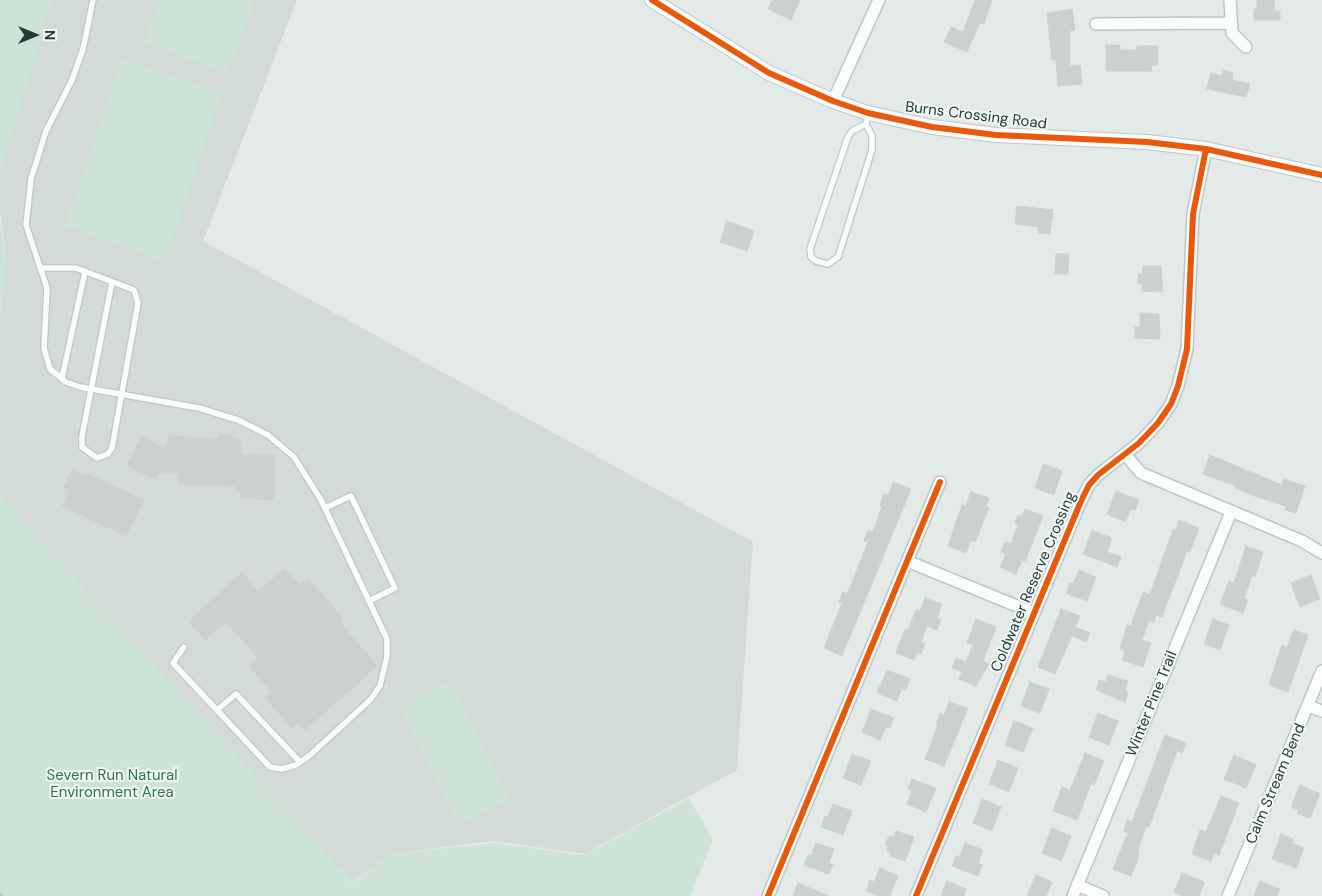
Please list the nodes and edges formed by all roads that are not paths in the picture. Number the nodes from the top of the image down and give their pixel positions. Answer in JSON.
{"nodes":[{"id":1,"x":92,"y":0,"type":"edge"},
{"id":2,"x":652,"y":0,"type":"edge"},
{"id":3,"x":879,"y":0,"type":"edge"},
{"id":4,"x":1230,"y":0,"type":"edge"},
{"id":5,"x":1230,"y":23,"type":"junction"},
{"id":6,"x":1096,"y":24,"type":"dead end"},
{"id":7,"x":1246,"y":47,"type":"dead end"},
{"id":8,"x":833,"y":101,"type":"junction"},
{"id":9,"x":867,"y":118,"type":"junction"},
{"id":10,"x":1206,"y":149,"type":"junction"},
{"id":11,"x":1322,"y":175,"type":"edge"},
{"id":12,"x":40,"y":268,"type":"junction"},
{"id":13,"x":85,"y":272,"type":"junction"},
{"id":14,"x":112,"y":282,"type":"junction"},
{"id":15,"x":62,"y":378,"type":"junction"},
{"id":16,"x":91,"y":389,"type":"junction"},
{"id":17,"x":122,"y":395,"type":"junction"},
{"id":18,"x":1124,"y":454,"type":"junction"},
{"id":19,"x":940,"y":482,"type":"dead end"},
{"id":20,"x":325,"y":508,"type":"junction"},
{"id":21,"x":1231,"y":512,"type":"junction"},
{"id":22,"x":1322,"y":553,"type":"edge"},
{"id":23,"x":907,"y":561,"type":"junction"},
{"id":24,"x":369,"y":601,"type":"junction"},
{"id":25,"x":1034,"y":613,"type":"junction"},
{"id":26,"x":184,"y":647,"type":"dead end"},
{"id":27,"x":1322,"y":671,"type":"edge"},
{"id":28,"x":1308,"y":706,"type":"junction"},
{"id":29,"x":217,"y":710,"type":"junction"},
{"id":30,"x":1322,"y":711,"type":"edge"},
{"id":31,"x":300,"y":762,"type":"junction"},
{"id":32,"x":1075,"y":891,"type":"edge"},
{"id":33,"x":768,"y":896,"type":"edge"},
{"id":34,"x":916,"y":896,"type":"edge"},
{"id":35,"x":1103,"y":896,"type":"edge"},
{"id":36,"x":1228,"y":896,"type":"edge"}],
"edges":[{"from":1,"to":12,"type":"lane"},
{"from":2,"to":8,"type":"street","name":"Burns Crossing Road"},
{"from":3,"to":8,"type":"street"},
{"from":4,"to":5,"type":"street"},
{"from":5,"to":6,"type":"street"},
{"from":5,"to":7,"type":"street"},
{"from":8,"to":9,"type":"street","name":"Burns Crossing Road"},
{"from":9,"to":9,"type":"lane"},
{"from":9,"to":10,"type":"street","name":"Burns Crossing Road"},
{"from":10,"to":11,"type":"street","name":"Burns Crossing Road"},
{"from":10,"to":18,"type":"street","name":"Coldwater Reserve Crossing"},
{"from":12,"to":13,"type":"lane"},
{"from":12,"to":15,"type":"lane"},
{"from":13,"to":14,"type":"lane"},
{"from":13,"to":15,"type":"lane"},
{"from":14,"to":16,"type":"lane"},
{"from":14,"to":17,"type":"lane"},
{"from":15,"to":16,"type":"lane"},
{"from":16,"to":17,"type":"lane"},
{"from":16,"to":17,"type":"lane"},
{"from":17,"to":20,"type":"lane"},
{"from":18,"to":21,"type":"street"},
{"from":18,"to":25,"type":"street","name":"Coldwater Reserve Crossing"},
{"from":19,"to":23,"type":"street"},
{"from":20,"to":24,"type":"lane"},
{"from":20,"to":24,"type":"lane"},
{"from":21,"to":22,"type":"street"},
{"from":21,"to":32,"type":"street","name":"Winter Pine Trail"},
{"from":23,"to":25,"type":"street"},
{"from":23,"to":33,"type":"street"},
{"from":24,"to":31,"type":"lane"},
{"from":25,"to":34,"type":"street","name":"Coldwater Reserve Crossing"},
{"from":26,"to":29,"type":"lane"},
{"from":27,"to":28,"type":"street","name":"Calm Stream Bend"},
{"from":28,"to":30,"type":"street"},
{"from":28,"to":36,"type":"street","name":"Calm Stream Bend"},
{"from":29,"to":31,"type":"lane"},
{"from":29,"to":31,"type":"lane"},
{"from":32,"to":35,"type":"street"}]}
